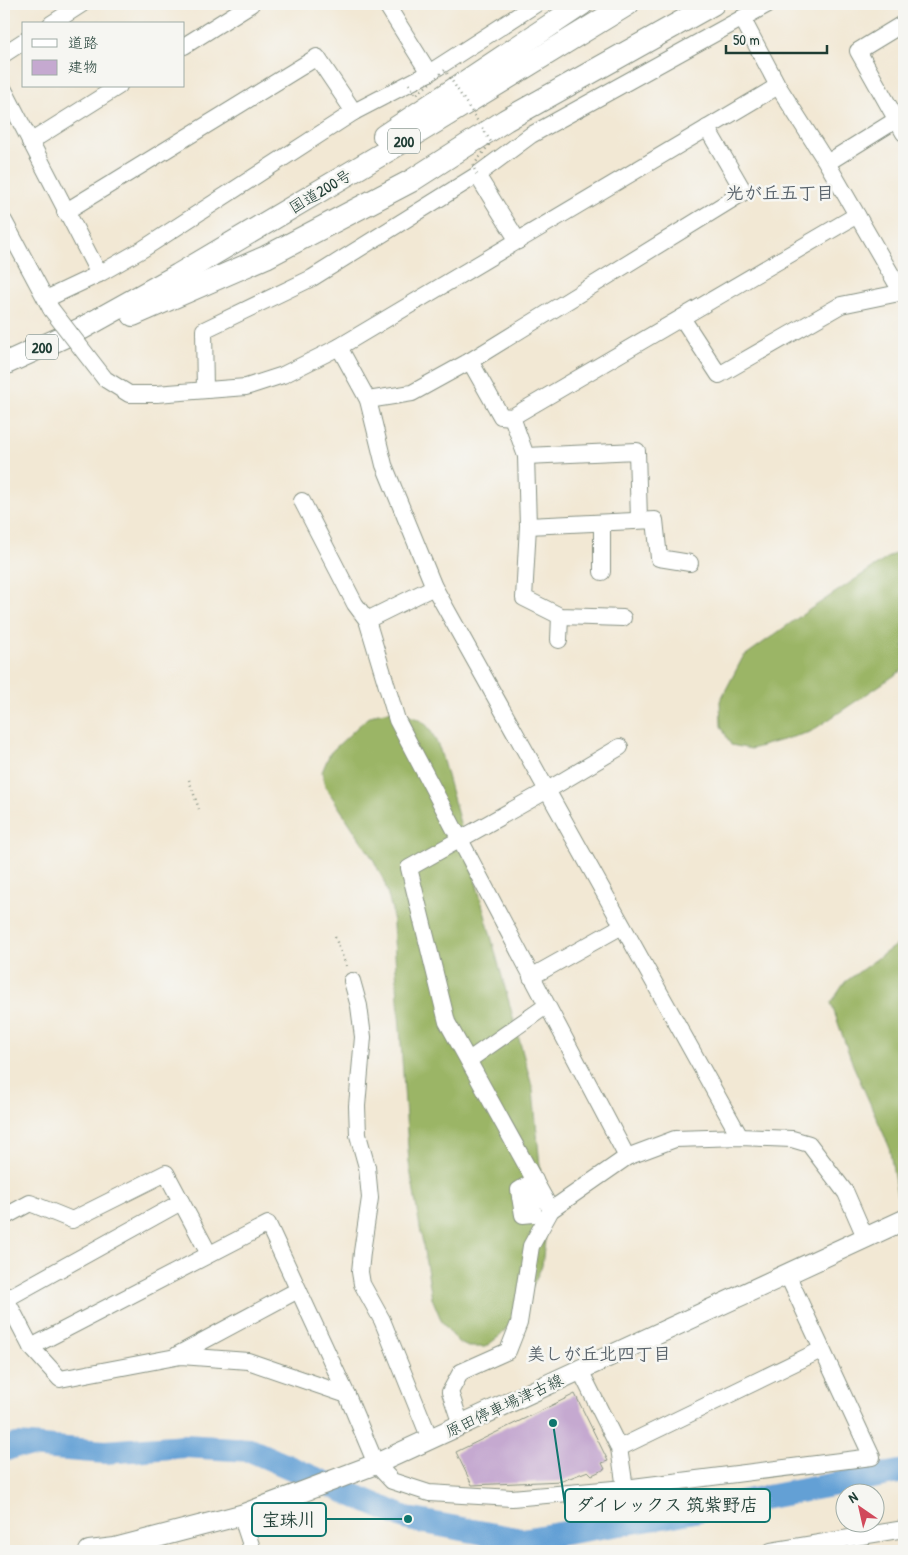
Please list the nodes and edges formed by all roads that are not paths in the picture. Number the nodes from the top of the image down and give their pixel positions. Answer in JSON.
{"nodes":[{"id":1,"x":82,"y":4,"type":"edge"},
{"id":2,"x":252,"y":4,"type":"edge"},
{"id":3,"x":386,"y":4,"type":"edge"},
{"id":4,"x":536,"y":4,"type":"edge"},
{"id":5,"x":582,"y":4,"type":"edge"},
{"id":6,"x":628,"y":4,"type":"edge"},
{"id":7,"x":713,"y":4,"type":"edge"},
{"id":8,"x":768,"y":4,"type":"edge"},
{"id":9,"x":742,"y":18,"type":"junction"},
{"id":10,"x":54,"y":22,"type":"edge"},
{"id":11,"x":904,"y":23,"type":"edge"},
{"id":12,"x":22,"y":42,"type":"edge"},
{"id":13,"x":185,"y":45,"type":"edge"},
{"id":14,"x":4,"y":54,"type":"edge"},
{"id":15,"x":429,"y":73,"type":"junction"},
{"id":16,"x":778,"y":86,"type":"junction"},
{"id":17,"x":116,"y":88,"type":"edge"},
{"id":18,"x":4,"y":90,"type":"edge"},
{"id":19,"x":354,"y":112,"type":"junction"},
{"id":20,"x":902,"y":122,"type":"edge"},
{"id":21,"x":707,"y":128,"type":"junction"},
{"id":22,"x":30,"y":142,"type":"junction"},
{"id":23,"x":827,"y":163,"type":"junction"},
{"id":24,"x":477,"y":175,"type":"junction"},
{"id":25,"x":65,"y":212,"type":"junction"},
{"id":26,"x":857,"y":215,"type":"junction"},
{"id":27,"x":4,"y":221,"type":"edge"},
{"id":28,"x":518,"y":241,"type":"junction"},
{"id":29,"x":99,"y":274,"type":"junction"},
{"id":30,"x":178,"y":275,"type":"junction"},
{"id":31,"x":903,"y":293,"type":"edge"},
{"id":32,"x":48,"y":304,"type":"junction"},
{"id":33,"x":682,"y":318,"type":"junction"},
{"id":34,"x":81,"y":329,"type":"junction"},
{"id":35,"x":339,"y":347,"type":"junction"},
{"id":36,"x":470,"y":362,"type":"junction"},
{"id":37,"x":4,"y":364,"type":"edge"},
{"id":38,"x":205,"y":390,"type":"junction"},
{"id":39,"x":368,"y":400,"type":"junction"},
{"id":40,"x":512,"y":417,"type":"junction"},
{"id":41,"x":526,"y":456,"type":"junction"},
{"id":42,"x":302,"y":501,"type":"dead end"},
{"id":43,"x":639,"y":520,"type":"junction"},
{"id":44,"x":602,"y":523,"type":"junction"},
{"id":45,"x":528,"y":526,"type":"junction"},
{"id":46,"x":690,"y":563,"type":"dead end"},
{"id":47,"x":602,"y":572,"type":"dead end"},
{"id":48,"x":434,"y":587,"type":"junction"},
{"id":49,"x":560,"y":616,"type":"junction"},
{"id":50,"x":623,"y":618,"type":"dead end"},
{"id":51,"x":367,"y":620,"type":"junction"},
{"id":52,"x":559,"y":640,"type":"dead end"},
{"id":53,"x":620,"y":746,"type":"dead end"},
{"id":54,"x":546,"y":791,"type":"junction"},
{"id":55,"x":461,"y":838,"type":"junction"},
{"id":56,"x":622,"y":926,"type":"junction"},
{"id":57,"x":531,"y":977,"type":"junction"},
{"id":58,"x":352,"y":981,"type":"road end"},
{"id":59,"x":546,"y":1006,"type":"junction"},
{"id":60,"x":470,"y":1060,"type":"junction"},
{"id":61,"x":740,"y":1137,"type":"junction"},
{"id":62,"x":627,"y":1157,"type":"junction"},
{"id":63,"x":534,"y":1180,"type":"junction"},
{"id":64,"x":520,"y":1198,"type":"dead end"},
{"id":65,"x":182,"y":1202,"type":"junction"},
{"id":66,"x":551,"y":1210,"type":"junction"},
{"id":67,"x":4,"y":1217,"type":"edge"},
{"id":68,"x":904,"y":1220,"type":"edge"},
{"id":69,"x":866,"y":1239,"type":"junction"},
{"id":70,"x":209,"y":1254,"type":"junction"},
{"id":71,"x":787,"y":1274,"type":"junction"},
{"id":72,"x":298,"y":1290,"type":"junction"},
{"id":73,"x":5,"y":1297,"type":"edge"},
{"id":74,"x":31,"y":1347,"type":"junction"},
{"id":75,"x":820,"y":1350,"type":"junction"},
{"id":76,"x":173,"y":1357,"type":"junction"},
{"id":77,"x":580,"y":1370,"type":"junction"},
{"id":78,"x":348,"y":1395,"type":"junction"},
{"id":79,"x":461,"y":1425,"type":"junction"},
{"id":80,"x":430,"y":1439,"type":"junction"},
{"id":81,"x":619,"y":1448,"type":"junction"},
{"id":82,"x":370,"y":1465,"type":"junction"},
{"id":83,"x":625,"y":1488,"type":"junction"},
{"id":84,"x":241,"y":1515,"type":"junction"},
{"id":85,"x":904,"y":1529,"type":"edge"},
{"id":86,"x":115,"y":1550,"type":"edge"},
{"id":87,"x":89,"y":1551,"type":"edge"},
{"id":88,"x":253,"y":1551,"type":"edge"},
{"id":89,"x":771,"y":1551,"type":"edge"}],
"edges":[{"from":1,"to":10,"type":"street"},
{"from":2,"to":13,"type":"street"},
{"from":3,"to":15,"type":"street"},
{"from":4,"to":15,"type":"street"},
{"from":5,"to":30,"type":"highway"},
{"from":6,"to":30,"type":"highway","name":"国道200号","number":"200"},
{"from":7,"to":34,"type":"highway"},
{"from":8,"to":9,"type":"street"},
{"from":9,"to":16,"type":"street"},
{"from":9,"to":24,"type":"street"},
{"from":11,"to":20,"type":"street"},
{"from":12,"to":14,"type":"street"},
{"from":15,"to":19,"type":"street"},
{"from":16,"to":21,"type":"street"},
{"from":16,"to":23,"type":"street"},
{"from":17,"to":22,"type":"street"},
{"from":18,"to":22,"type":"street"},
{"from":19,"to":25,"type":"street"},
{"from":19,"to":29,"type":"street"},
{"from":20,"to":23,"type":"street"},
{"from":21,"to":28,"type":"street"},
{"from":21,"to":36,"type":"street"},
{"from":22,"to":25,"type":"street"},
{"from":23,"to":26,"type":"street"},
{"from":24,"to":28,"type":"street"},
{"from":24,"to":38,"type":"street"},
{"from":25,"to":29,"type":"street"},
{"from":26,"to":31,"type":"street"},
{"from":26,"to":33,"type":"street"},
{"from":27,"to":32,"type":"street"},
{"from":28,"to":35,"type":"street"},
{"from":29,"to":32,"type":"street"},
{"from":30,"to":34,"type":"highway","name":"国道200号","number":"200"},
{"from":31,"to":33,"type":"street"},
{"from":32,"to":38,"type":"street","bridge":true},
{"from":33,"to":40,"type":"street"},
{"from":34,"to":37,"type":"highway","name":"国道200号","number":"200"},
{"from":35,"to":38,"type":"street"},
{"from":35,"to":39,"type":"street"},
{"from":36,"to":39,"type":"street"},
{"from":36,"to":40,"type":"street"},
{"from":39,"to":48,"type":"street"},
{"from":40,"to":41,"type":"street"},
{"from":41,"to":43,"type":"street"},
{"from":41,"to":45,"type":"street"},
{"from":42,"to":51,"type":"street"},
{"from":43,"to":44,"type":"street"},
{"from":43,"to":46,"type":"street"},
{"from":44,"to":45,"type":"street"},
{"from":44,"to":47,"type":"street"},
{"from":45,"to":49,"type":"street"},
{"from":48,"to":51,"type":"street"},
{"from":48,"to":54,"type":"street"},
{"from":49,"to":50,"type":"street"},
{"from":49,"to":52,"type":"street"},
{"from":51,"to":55,"type":"street"},
{"from":53,"to":54,"type":"street"},
{"from":54,"to":55,"type":"street"},
{"from":54,"to":56,"type":"street"},
{"from":55,"to":57,"type":"street"},
{"from":55,"to":60,"type":"street"},
{"from":56,"to":57,"type":"street"},
{"from":56,"to":61,"type":"street"},
{"from":57,"to":59,"type":"street"},
{"from":58,"to":80,"type":"street"},
{"from":59,"to":60,"type":"street"},
{"from":59,"to":62,"type":"street"},
{"from":60,"to":63,"type":"street"},
{"from":61,"to":62,"type":"street"},
{"from":61,"to":69,"type":"street"},
{"from":62,"to":66,"type":"street"},
{"from":63,"to":64,"type":"street"},
{"from":63,"to":66,"type":"street"},
{"from":65,"to":67,"type":"street"},
{"from":65,"to":70,"type":"street"},
{"from":65,"to":73,"type":"street"},
{"from":66,"to":79,"type":"street"},
{"from":68,"to":69,"type":"main road","name":"原田停車場津古線"},
{"from":69,"to":71,"type":"main road","name":"原田停車場津古線"},
{"from":70,"to":72,"type":"street"},
{"from":70,"to":74,"type":"street"},
{"from":71,"to":75,"type":"street"},
{"from":71,"to":77,"type":"main road","name":"原田停車場津古線"},
{"from":72,"to":76,"type":"street"},
{"from":72,"to":78,"type":"street"},
{"from":73,"to":74,"type":"street"},
{"from":74,"to":76,"type":"street"},
{"from":75,"to":81,"type":"street"},
{"from":75,"to":83,"type":"street"},
{"from":76,"to":78,"type":"street"},
{"from":77,"to":79,"type":"main road","name":"原田停車場津古線"},
{"from":77,"to":81,"type":"street"},
{"from":78,"to":82,"type":"street"},
{"from":79,"to":80,"type":"main road","name":"原田停車場津古線"},
{"from":80,"to":82,"type":"main road","name":"原田停車場津古線"},
{"from":81,"to":83,"type":"street"},
{"from":82,"to":83,"type":"street"},
{"from":82,"to":84,"type":"main road","name":"原田停車場津古線"},
{"from":84,"to":86,"type":"main road","name":"原田停車場津古線"},
{"from":84,"to":88,"type":"street"},
{"from":85,"to":89,"type":"street"},
{"from":86,"to":87,"type":"main road","name":"原田停車場津古線"}]}
